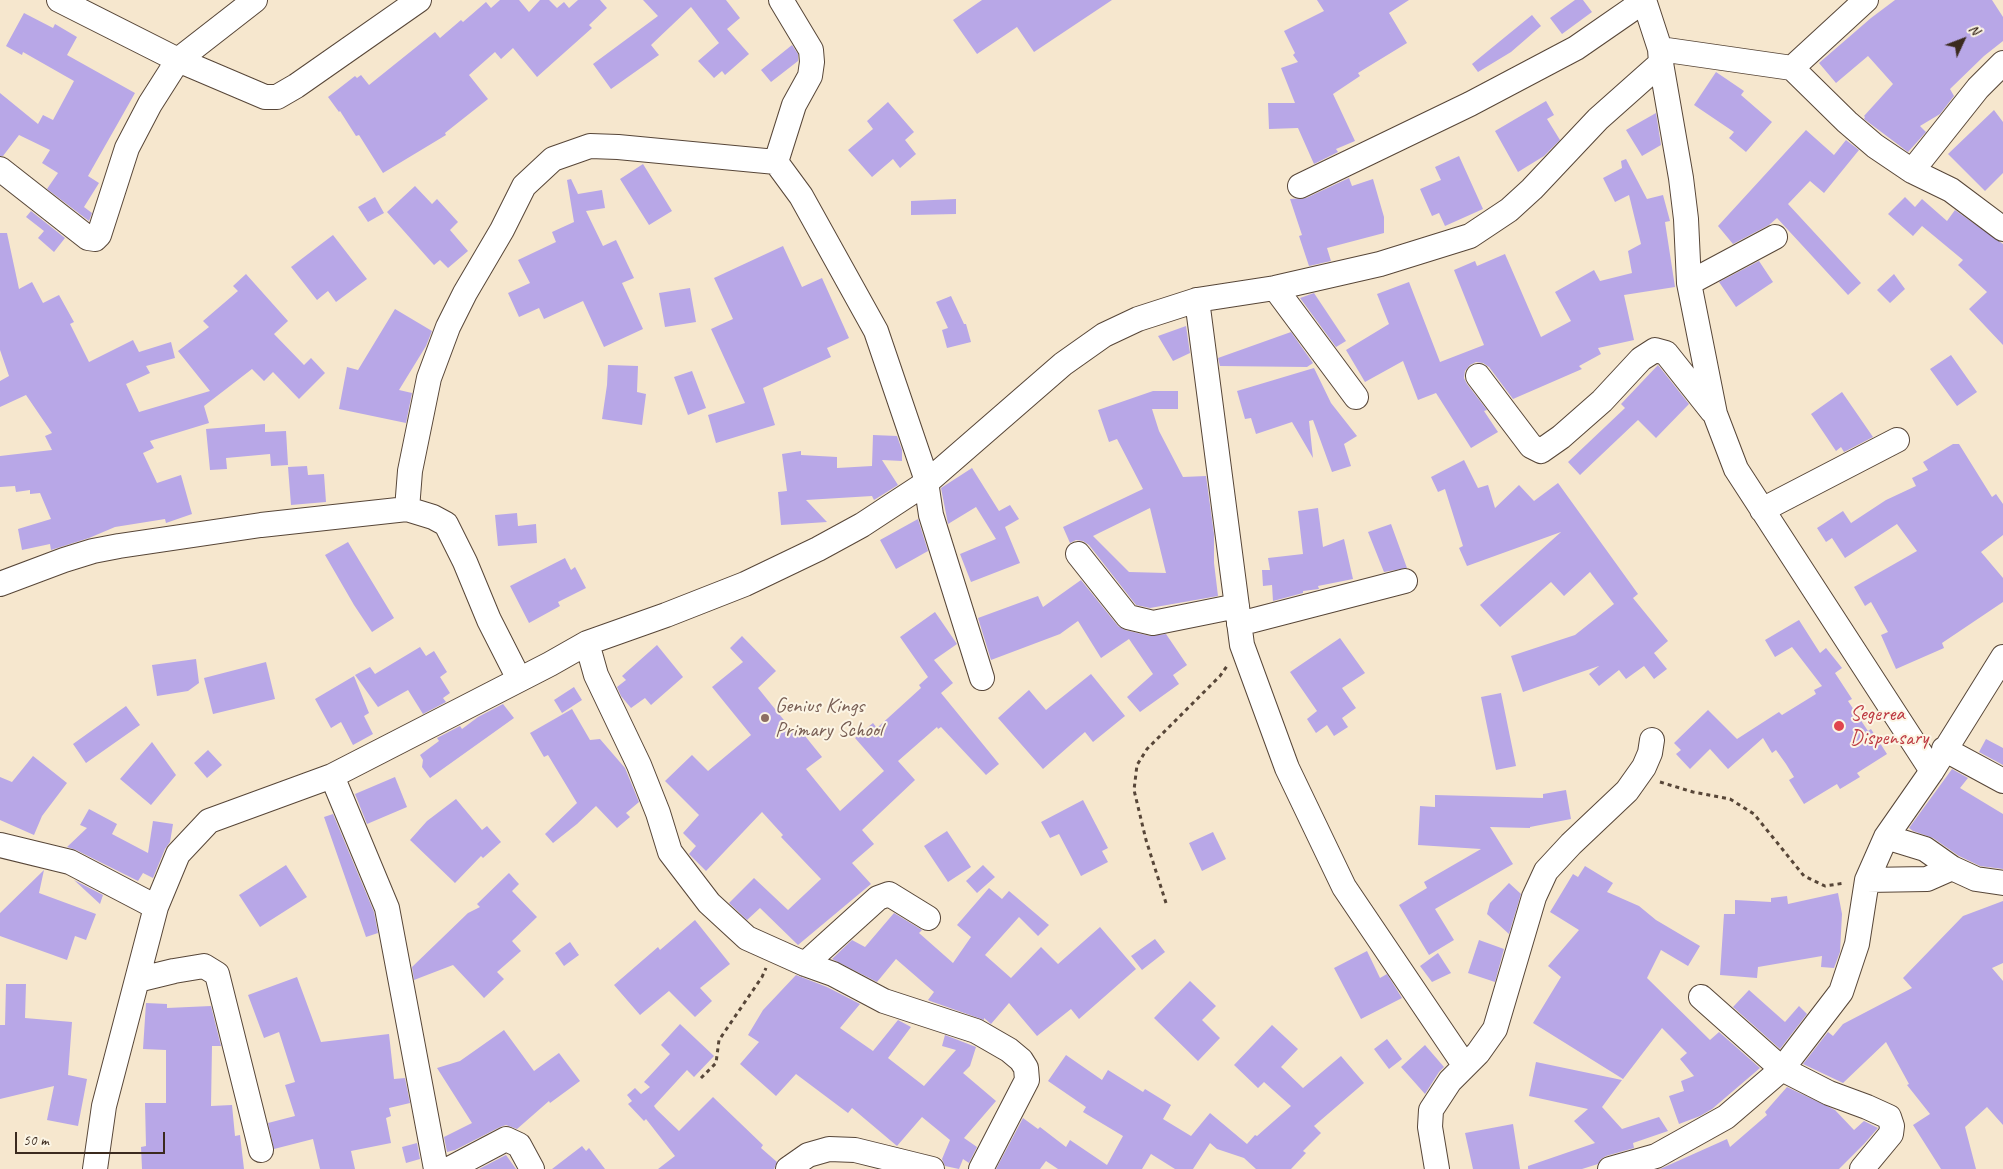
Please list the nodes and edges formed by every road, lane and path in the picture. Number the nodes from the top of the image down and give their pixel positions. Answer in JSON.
{"nodes":[{"id":1,"x":60,"y":0,"type":"edge"},
{"id":2,"x":255,"y":0,"type":"edge"},
{"id":3,"x":418,"y":0,"type":"edge"},
{"id":4,"x":781,"y":0,"type":"edge"},
{"id":5,"x":1866,"y":0,"type":"edge"},
{"id":6,"x":1644,"y":1,"type":"edge"},
{"id":7,"x":1660,"y":56,"type":"junction"},
{"id":8,"x":178,"y":60,"type":"junction"},
{"id":9,"x":2003,"y":63,"type":"edge"},
{"id":10,"x":1792,"y":68,"type":"junction"},
{"id":11,"x":776,"y":162,"type":"junction"},
{"id":12,"x":0,"y":169,"type":"edge"},
{"id":13,"x":1912,"y":171,"type":"junction"},
{"id":14,"x":1300,"y":186,"type":"dead end"},
{"id":15,"x":2003,"y":229,"type":"edge"},
{"id":16,"x":1775,"y":237,"type":"dead end"},
{"id":17,"x":1689,"y":282,"type":"junction"},
{"id":18,"x":1275,"y":288,"type":"junction"},
{"id":19,"x":1197,"y":300,"type":"junction"},
{"id":20,"x":1478,"y":376,"type":"dead end"},
{"id":21,"x":1356,"y":397,"type":"dead end"},
{"id":22,"x":1715,"y":414,"type":"junction"},
{"id":23,"x":1897,"y":440,"type":"dead end"},
{"id":24,"x":926,"y":483,"type":"junction"},
{"id":25,"x":407,"y":509,"type":"junction"},
{"id":26,"x":1762,"y":510,"type":"junction"},
{"id":27,"x":1078,"y":554,"type":"dead end"},
{"id":28,"x":1405,"y":581,"type":"dead end"},
{"id":29,"x":1,"y":582,"type":"edge"},
{"id":30,"x":1239,"y":625,"type":"junction"},
{"id":31,"x":587,"y":643,"type":"junction"},
{"id":32,"x":2003,"y":657,"type":"edge"},
{"id":33,"x":982,"y":678,"type":"dead end"},
{"id":34,"x":519,"y":679,"type":"junction"},
{"id":35,"x":1652,"y":740,"type":"dead end"},
{"id":36,"x":1944,"y":749,"type":"junction"},
{"id":37,"x":1932,"y":771,"type":"junction"},
{"id":38,"x":332,"y":776,"type":"junction"},
{"id":39,"x":1638,"y":777,"type":"junction"},
{"id":40,"x":2003,"y":781,"type":"edge"},
{"id":41,"x":1886,"y":837,"type":"junction"},
{"id":42,"x":0,"y":845,"type":"edge"},
{"id":43,"x":1952,"y":868,"type":"junction"},
{"id":44,"x":1868,"y":880,"type":"junction"},
{"id":45,"x":2003,"y":883,"type":"edge"},
{"id":46,"x":1166,"y":903,"type":"dead end"},
{"id":47,"x":156,"y":907,"type":"junction"},
{"id":48,"x":928,"y":918,"type":"dead end"},
{"id":49,"x":773,"y":949,"type":"junction"},
{"id":50,"x":805,"y":964,"type":"junction"},
{"id":51,"x":137,"y":980,"type":"junction"},
{"id":52,"x":1701,"y":997,"type":"dead end"},
{"id":53,"x":1465,"y":1066,"type":"junction"},
{"id":54,"x":1782,"y":1068,"type":"junction"},
{"id":55,"x":701,"y":1078,"type":"dead end"},
{"id":56,"x":261,"y":1150,"type":"dead end"},
{"id":57,"x":95,"y":1169,"type":"edge"},
{"id":58,"x":436,"y":1169,"type":"edge"},
{"id":59,"x":449,"y":1169,"type":"edge"},
{"id":60,"x":532,"y":1169,"type":"edge"},
{"id":61,"x":788,"y":1169,"type":"edge"},
{"id":62,"x":932,"y":1169,"type":"edge"},
{"id":63,"x":981,"y":1169,"type":"edge"},
{"id":64,"x":1437,"y":1169,"type":"edge"},
{"id":65,"x":1610,"y":1169,"type":"edge"},
{"id":66,"x":1862,"y":1169,"type":"edge"}],
"edges":[{"from":1,"to":8,"type":"street"},
{"from":2,"to":8,"type":"street"},
{"from":3,"to":8,"type":"street"},
{"from":4,"to":11,"type":"street"},
{"from":5,"to":10,"type":"street"},
{"from":6,"to":7,"type":"street"},
{"from":6,"to":14,"type":"street"},
{"from":7,"to":10,"type":"street"},
{"from":7,"to":17,"type":"street"},
{"from":7,"to":18,"type":"street"},
{"from":8,"to":12,"type":"street"},
{"from":9,"to":13,"type":"street"},
{"from":10,"to":13,"type":"street"},
{"from":11,"to":24,"type":"street"},
{"from":11,"to":25,"type":"street"},
{"from":13,"to":15,"type":"street"},
{"from":16,"to":17,"type":"street"},
{"from":17,"to":22,"type":"street"},
{"from":18,"to":19,"type":"street"},
{"from":18,"to":21,"type":"street"},
{"from":19,"to":24,"type":"street"},
{"from":19,"to":30,"type":"street"},
{"from":20,"to":22,"type":"street"},
{"from":22,"to":26,"type":"street"},
{"from":23,"to":26,"type":"street"},
{"from":24,"to":31,"type":"street"},
{"from":24,"to":33,"type":"street"},
{"from":25,"to":29,"type":"street"},
{"from":25,"to":34,"type":"street"},
{"from":26,"to":37,"type":"street"},
{"from":27,"to":30,"type":"street"},
{"from":28,"to":30,"type":"street"},
{"from":30,"to":46,"type":"path"},
{"from":30,"to":53,"type":"street"},
{"from":31,"to":34,"type":"street"},
{"from":31,"to":49,"type":"street"},
{"from":32,"to":36,"type":"street"},
{"from":34,"to":38,"type":"street"},
{"from":35,"to":39,"type":"street"},
{"from":36,"to":37,"type":"street"},
{"from":36,"to":40,"type":"street"},
{"from":37,"to":41,"type":"street"},
{"from":38,"to":47,"type":"street"},
{"from":38,"to":58,"type":"street"},
{"from":39,"to":44,"type":"path"},
{"from":39,"to":53,"type":"street"},
{"from":41,"to":43,"type":"street"},
{"from":41,"to":44,"type":"street"},
{"from":42,"to":47,"type":"street"},
{"from":43,"to":44,"type":"street"},
{"from":43,"to":45,"type":"street"},
{"from":44,"to":54,"type":"street"},
{"from":47,"to":51,"type":"street"},
{"from":48,"to":50,"type":"street"},
{"from":49,"to":50,"type":"street"},
{"from":49,"to":55,"type":"path"},
{"from":50,"to":63,"type":"street"},
{"from":51,"to":56,"type":"street"},
{"from":51,"to":57,"type":"street"},
{"from":52,"to":54,"type":"street"},
{"from":53,"to":64,"type":"street"},
{"from":54,"to":65,"type":"street"},
{"from":54,"to":66,"type":"street"},
{"from":59,"to":60,"type":"street"},
{"from":61,"to":62,"type":"street"}]}
